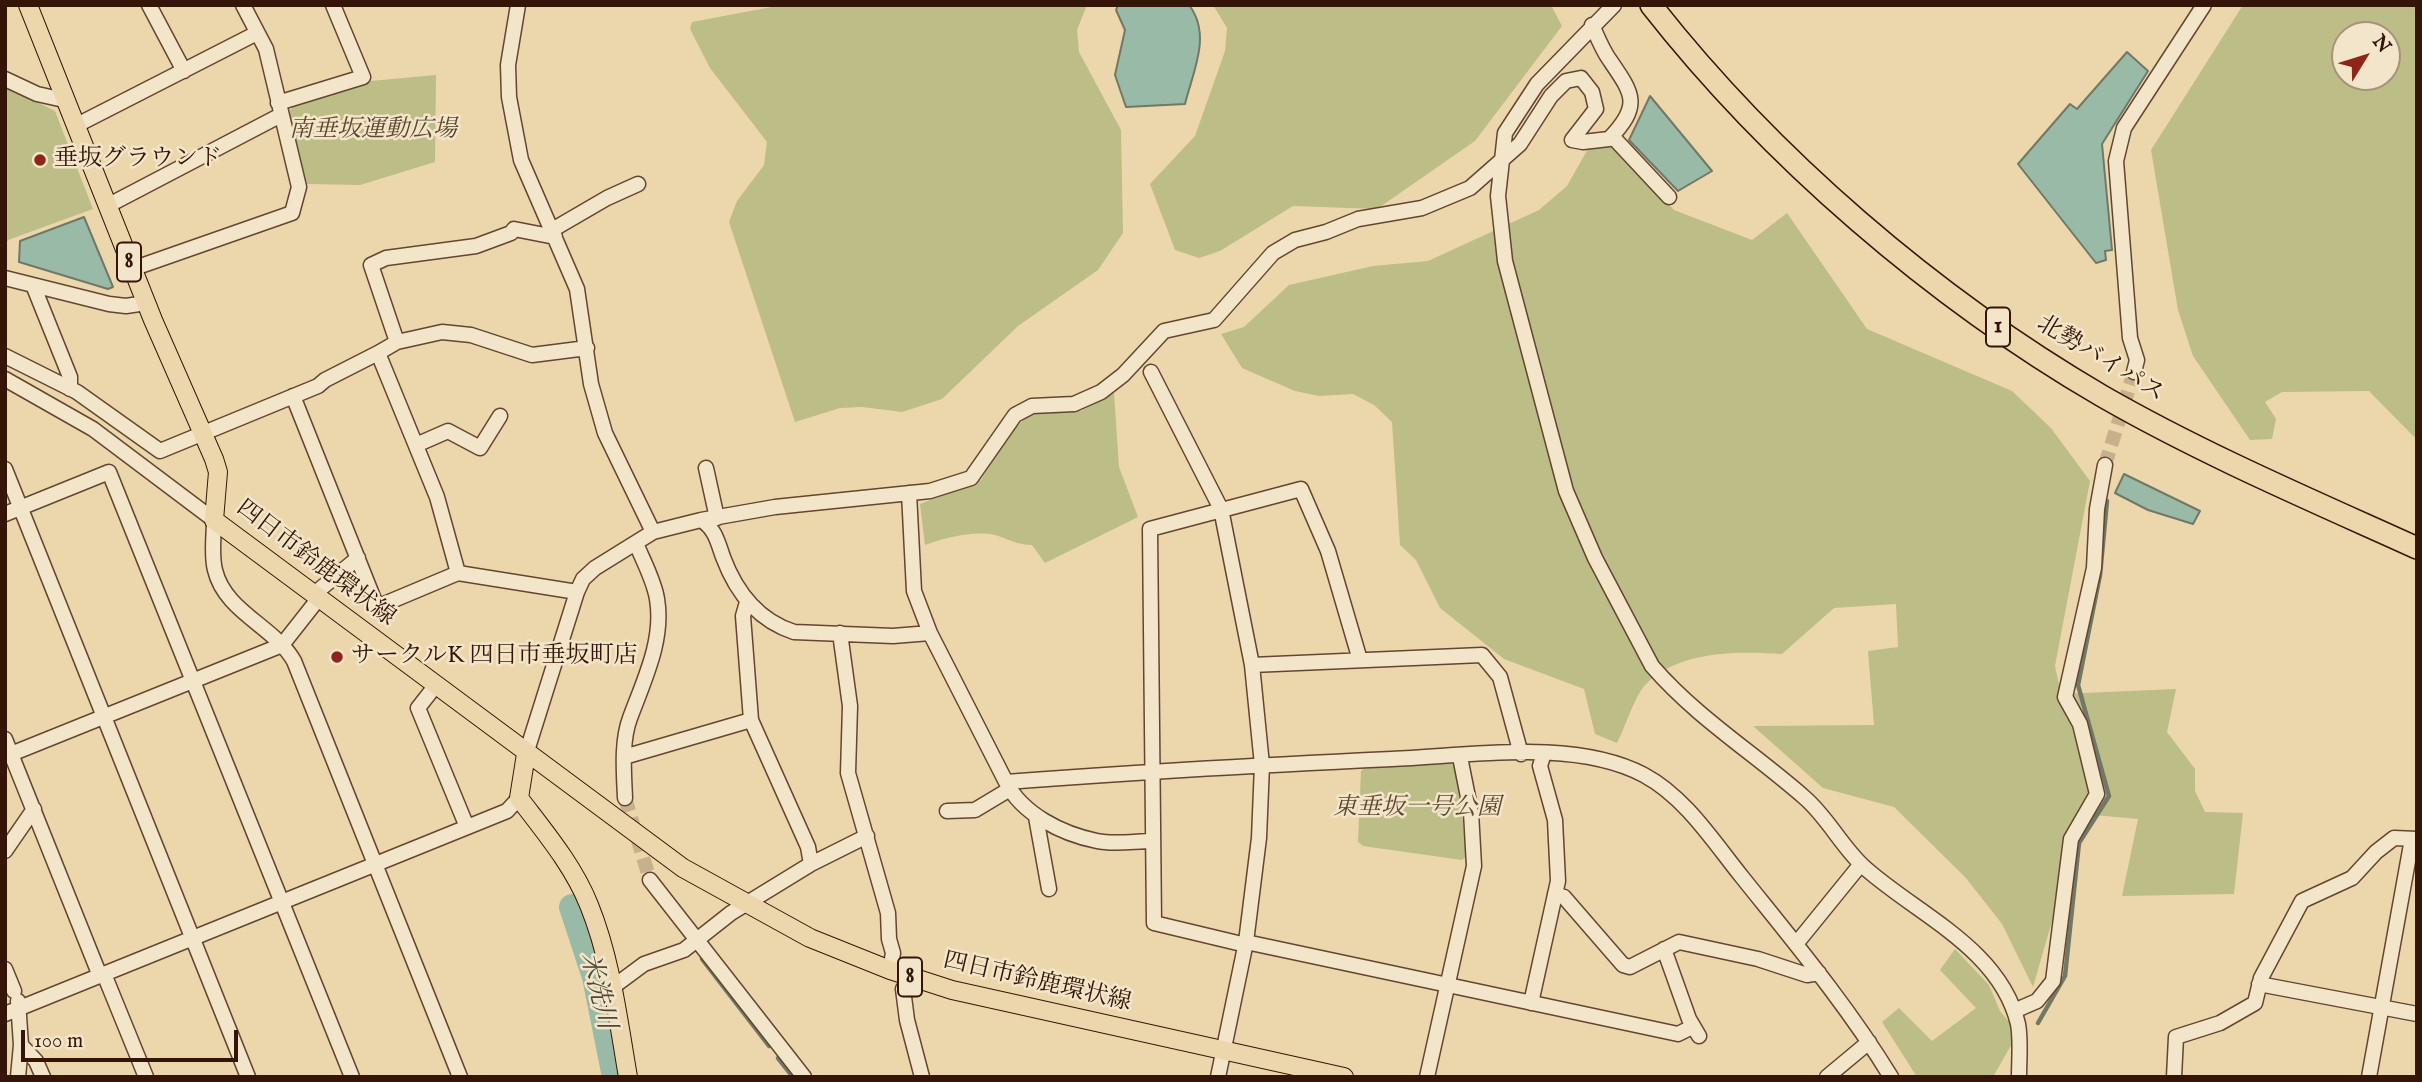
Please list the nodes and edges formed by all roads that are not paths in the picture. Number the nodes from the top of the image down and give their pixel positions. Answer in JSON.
{"nodes":[{"id":1,"x":149,"y":5,"type":"edge"},
{"id":2,"x":243,"y":5,"type":"edge"},
{"id":3,"x":333,"y":5,"type":"edge"},
{"id":4,"x":518,"y":5,"type":"edge"},
{"id":5,"x":1614,"y":5,"type":"edge"},
{"id":6,"x":1651,"y":5,"type":"edge"},
{"id":7,"x":2204,"y":5,"type":"edge"},
{"id":8,"x":32,"y":7,"type":"edge"},
{"id":9,"x":1592,"y":25,"type":"junction"},
{"id":10,"x":257,"y":33,"type":"junction"},
{"id":11,"x":184,"y":71,"type":"junction"},
{"id":12,"x":5,"y":79,"type":"edge"},
{"id":13,"x":64,"y":100,"type":"junction"},
{"id":14,"x":280,"y":109,"type":"junction"},
{"id":15,"x":75,"y":126,"type":"junction"},
{"id":16,"x":1612,"y":136,"type":"junction"},
{"id":17,"x":1502,"y":160,"type":"junction"},
{"id":18,"x":638,"y":184,"type":"dead end"},
{"id":19,"x":1669,"y":197,"type":"dead end"},
{"id":20,"x":107,"y":206,"type":"junction"},
{"id":21,"x":553,"y":234,"type":"junction"},
{"id":22,"x":132,"y":269,"type":"junction"},
{"id":23,"x":5,"y":278,"type":"edge"},
{"id":24,"x":33,"y":285,"type":"junction"},
{"id":25,"x":146,"y":303,"type":"junction"},
{"id":26,"x":397,"y":342,"type":"junction"},
{"id":27,"x":587,"y":348,"type":"junction"},
{"id":28,"x":378,"y":353,"type":"junction"},
{"id":29,"x":5,"y":356,"type":"edge"},
{"id":30,"x":1151,"y":372,"type":"dead end"},
{"id":31,"x":2134,"y":372,"type":"tunnel mouth"},
{"id":32,"x":5,"y":379,"type":"edge"},
{"id":33,"x":71,"y":389,"type":"junction"},
{"id":34,"x":293,"y":396,"type":"junction"},
{"id":35,"x":500,"y":416,"type":"dead end"},
{"id":36,"x":204,"y":433,"type":"junction"},
{"id":37,"x":416,"y":445,"type":"junction"},
{"id":38,"x":2105,"y":465,"type":"tunnel mouth"},
{"id":39,"x":706,"y":468,"type":"dead end"},
{"id":40,"x":5,"y":469,"type":"edge"},
{"id":41,"x":909,"y":493,"type":"junction"},
{"id":42,"x":20,"y":508,"type":"junction"},
{"id":43,"x":1221,"y":509,"type":"junction"},
{"id":44,"x":5,"y":514,"type":"edge"},
{"id":45,"x":718,"y":518,"type":"junction"},
{"id":46,"x":214,"y":520,"type":"junction"},
{"id":47,"x":701,"y":520,"type":"junction"},
{"id":48,"x":653,"y":532,"type":"junction"},
{"id":49,"x":636,"y":543,"type":"junction"},
{"id":50,"x":2417,"y":548,"type":"edge"},
{"id":51,"x":358,"y":558,"type":"junction"},
{"id":52,"x":458,"y":573,"type":"junction"},
{"id":53,"x":577,"y":592,"type":"junction"},
{"id":54,"x":316,"y":596,"type":"junction"},
{"id":55,"x":747,"y":602,"type":"junction"},
{"id":56,"x":840,"y":633,"type":"junction"},
{"id":57,"x":930,"y":633,"type":"junction"},
{"id":58,"x":282,"y":645,"type":"junction"},
{"id":59,"x":1360,"y":660,"type":"junction"},
{"id":60,"x":1252,"y":665,"type":"junction"},
{"id":61,"x":193,"y":682,"type":"junction"},
{"id":62,"x":436,"y":685,"type":"junction"},
{"id":63,"x":105,"y":717,"type":"junction"},
{"id":64,"x":751,"y":720,"type":"junction"},
{"id":65,"x":5,"y":739,"type":"edge"},
{"id":66,"x":1544,"y":753,"type":"junction"},
{"id":67,"x":11,"y":754,"type":"junction"},
{"id":68,"x":526,"y":754,"type":"junction"},
{"id":69,"x":1521,"y":754,"type":"junction"},
{"id":70,"x":624,"y":757,"type":"junction"},
{"id":71,"x":1460,"y":757,"type":"junction"},
{"id":72,"x":1262,"y":765,"type":"junction"},
{"id":73,"x":1151,"y":771,"type":"junction"},
{"id":74,"x":1008,"y":785,"type":"junction"},
{"id":75,"x":519,"y":797,"type":"junction"},
{"id":76,"x":625,"y":798,"type":"tunnel mouth"},
{"id":77,"x":34,"y":809,"type":"junction"},
{"id":78,"x":947,"y":811,"type":"dead end"},
{"id":79,"x":1036,"y":817,"type":"junction"},
{"id":80,"x":467,"y":827,"type":"junction"},
{"id":81,"x":867,"y":836,"type":"junction"},
{"id":82,"x":2414,"y":839,"type":"edge"},
{"id":83,"x":1153,"y":841,"type":"junction"},
{"id":84,"x":5,"y":851,"type":"edge"},
{"id":85,"x":374,"y":864,"type":"junction"},
{"id":86,"x":811,"y":864,"type":"junction"},
{"id":87,"x":1861,"y":864,"type":"junction"},
{"id":88,"x":650,"y":880,"type":"tunnel mouth"},
{"id":89,"x":1049,"y":889,"type":"dead end"},
{"id":90,"x":1555,"y":894,"type":"junction"},
{"id":91,"x":281,"y":902,"type":"junction"},
{"id":92,"x":746,"y":905,"type":"junction"},
{"id":93,"x":192,"y":938,"type":"junction"},
{"id":94,"x":698,"y":940,"type":"junction"},
{"id":95,"x":1246,"y":944,"type":"junction"},
{"id":96,"x":1796,"y":944,"type":"junction"},
{"id":97,"x":1664,"y":949,"type":"junction"},
{"id":98,"x":5,"y":969,"type":"edge"},
{"id":99,"x":890,"y":970,"type":"junction"},
{"id":100,"x":1819,"y":973,"type":"junction"},
{"id":101,"x":102,"y":975,"type":"junction"},
{"id":102,"x":1448,"y":984,"type":"junction"},
{"id":103,"x":2259,"y":984,"type":"junction"},
{"id":104,"x":612,"y":987,"type":"junction"},
{"id":105,"x":903,"y":989,"type":"dead end"},
{"id":106,"x":14,"y":1003,"type":"edge"},
{"id":107,"x":1531,"y":1003,"type":"junction"},
{"id":108,"x":2382,"y":1007,"type":"junction"},
{"id":109,"x":2014,"y":1011,"type":"junction"},
{"id":110,"x":2417,"y":1014,"type":"edge"},
{"id":111,"x":1869,"y":1042,"type":"junction"},
{"id":112,"x":21,"y":1045,"type":"junction"},
{"id":113,"x":1224,"y":1051,"type":"junction"},
{"id":114,"x":18,"y":1077,"type":"edge"},
{"id":115,"x":43,"y":1077,"type":"edge"},
{"id":116,"x":146,"y":1077,"type":"edge"},
{"id":117,"x":248,"y":1077,"type":"edge"},
{"id":118,"x":352,"y":1077,"type":"edge"},
{"id":119,"x":460,"y":1077,"type":"edge"},
{"id":120,"x":628,"y":1077,"type":"edge"},
{"id":121,"x":804,"y":1077,"type":"edge"},
{"id":122,"x":922,"y":1077,"type":"edge"},
{"id":123,"x":1218,"y":1077,"type":"edge"},
{"id":124,"x":1344,"y":1077,"type":"edge"},
{"id":125,"x":1427,"y":1077,"type":"edge"},
{"id":126,"x":1827,"y":1077,"type":"edge"},
{"id":127,"x":1891,"y":1077,"type":"edge"},
{"id":128,"x":2019,"y":1077,"type":"edge"},
{"id":129,"x":2174,"y":1077,"type":"edge"},
{"id":130,"x":2369,"y":1077,"type":"edge"}],
"edges":[{"from":1,"to":11,"type":"street"},
{"from":2,"to":10,"type":"street"},
{"from":3,"to":14,"type":"street"},
{"from":4,"to":21,"type":"street"},
{"from":5,"to":9,"type":"street"},
{"from":6,"to":50,"type":"highway","name":"北勢バイパス","number":"1"},
{"from":7,"to":31,"type":"street"},
{"from":8,"to":13,"type":"main road","name":"四日市鈴鹿環状線","number":"8"},
{"from":9,"to":16,"type":"street"},
{"from":9,"to":17,"type":"street"},
{"from":10,"to":11,"type":"street"},
{"from":10,"to":14,"type":"street"},
{"from":11,"to":15,"type":"street"},
{"from":12,"to":13,"type":"street"},
{"from":13,"to":15,"type":"main road","name":"四日市鈴鹿環状線","number":"8"},
{"from":14,"to":20,"type":"street"},
{"from":14,"to":22,"type":"street"},
{"from":15,"to":20,"type":"main road","name":"四日市鈴鹿環状線","number":"8"},
{"from":16,"to":17,"type":"street"},
{"from":16,"to":19,"type":"street"},
{"from":17,"to":41,"type":"street"},
{"from":17,"to":87,"type":"street"},
{"from":18,"to":21,"type":"street"},
{"from":20,"to":22,"type":"main road","name":"四日市鈴鹿環状線","number":"8"},
{"from":21,"to":26,"type":"street"},
{"from":21,"to":27,"type":"street"},
{"from":22,"to":25,"type":"main road","name":"四日市鈴鹿環状線","number":"8"},
{"from":23,"to":24,"type":"street"},
{"from":24,"to":25,"type":"street"},
{"from":24,"to":33,"type":"street"},
{"from":25,"to":36,"type":"main road","name":"四日市鈴鹿環状線","number":"8"},
{"from":26,"to":27,"type":"street"},
{"from":26,"to":28,"type":"street"},
{"from":27,"to":48,"type":"street"},
{"from":28,"to":34,"type":"street"},
{"from":28,"to":37,"type":"street"},
{"from":29,"to":33,"type":"street"},
{"from":30,"to":43,"type":"street"},
{"from":32,"to":46,"type":"street"},
{"from":33,"to":36,"type":"street"},
{"from":34,"to":36,"type":"street"},
{"from":34,"to":51,"type":"street"},
{"from":35,"to":37,"type":"street"},
{"from":36,"to":46,"type":"main road","name":"四日市鈴鹿環状線","number":"8"},
{"from":37,"to":52,"type":"street"},
{"from":38,"to":109,"type":"street"},
{"from":39,"to":45,"type":"street"},
{"from":40,"to":42,"type":"street"},
{"from":41,"to":45,"type":"street"},
{"from":41,"to":57,"type":"street"},
{"from":42,"to":44,"type":"street"},
{"from":42,"to":61,"type":"street"},
{"from":42,"to":63,"type":"street"},
{"from":43,"to":59,"type":"street"},
{"from":43,"to":60,"type":"street"},
{"from":43,"to":73,"type":"street"},
{"from":45,"to":47,"type":"street"},
{"from":46,"to":54,"type":"main road","name":"四日市鈴鹿環状線","number":"8"},
{"from":46,"to":58,"type":"street"},
{"from":47,"to":48,"type":"street"},
{"from":47,"to":55,"type":"street"},
{"from":48,"to":49,"type":"street"},
{"from":49,"to":53,"type":"street"},
{"from":49,"to":70,"type":"street"},
{"from":51,"to":52,"type":"street"},
{"from":51,"to":54,"type":"street"},
{"from":52,"to":53,"type":"street"},
{"from":53,"to":68,"type":"street"},
{"from":54,"to":58,"type":"street"},
{"from":54,"to":62,"type":"main road","name":"四日市鈴鹿環状線","number":"8"},
{"from":55,"to":56,"type":"street"},
{"from":55,"to":64,"type":"street"},
{"from":56,"to":57,"type":"street"},
{"from":56,"to":81,"type":"street"},
{"from":57,"to":74,"type":"street"},
{"from":58,"to":61,"type":"street"},
{"from":58,"to":85,"type":"street"},
{"from":59,"to":60,"type":"street"},
{"from":59,"to":69,"type":"street"},
{"from":60,"to":72,"type":"street"},
{"from":61,"to":63,"type":"street"},
{"from":61,"to":91,"type":"street"},
{"from":62,"to":68,"type":"main road","name":"四日市鈴鹿環状線","number":"8"},
{"from":62,"to":80,"type":"street"},
{"from":63,"to":67,"type":"street"},
{"from":63,"to":93,"type":"street"},
{"from":64,"to":70,"type":"street"},
{"from":64,"to":86,"type":"street"},
{"from":65,"to":67,"type":"street"},
{"from":66,"to":69,"type":"street"},
{"from":66,"to":90,"type":"street"},
{"from":66,"to":96,"type":"street"},
{"from":67,"to":77,"type":"street"},
{"from":68,"to":75,"type":"main road"},
{"from":68,"to":92,"type":"main road","name":"四日市鈴鹿環状線","number":"8"},
{"from":69,"to":71,"type":"street"},
{"from":70,"to":76,"type":"street"},
{"from":71,"to":72,"type":"street"},
{"from":71,"to":102,"type":"street"},
{"from":72,"to":73,"type":"street"},
{"from":72,"to":95,"type":"street"},
{"from":73,"to":74,"type":"street"},
{"from":73,"to":83,"type":"street"},
{"from":74,"to":78,"type":"street"},
{"from":74,"to":79,"type":"street"},
{"from":75,"to":80,"type":"street"},
{"from":75,"to":104,"type":"main road"},
{"from":77,"to":84,"type":"street"},
{"from":77,"to":101,"type":"street"},
{"from":79,"to":83,"type":"street"},
{"from":79,"to":89,"type":"street"},
{"from":80,"to":85,"type":"street"},
{"from":81,"to":86,"type":"street"},
{"from":81,"to":99,"type":"street"},
{"from":82,"to":103,"type":"street"},
{"from":82,"to":108,"type":"street"},
{"from":83,"to":95,"type":"street"},
{"from":85,"to":91,"type":"street"},
{"from":85,"to":119,"type":"street"},
{"from":86,"to":92,"type":"street"},
{"from":87,"to":96,"type":"street"},
{"from":87,"to":109,"type":"street"},
{"from":88,"to":94,"type":"street"},
{"from":90,"to":97,"type":"street"},
{"from":90,"to":107,"type":"street"},
{"from":91,"to":93,"type":"street"},
{"from":91,"to":118,"type":"street"},
{"from":92,"to":94,"type":"street"},
{"from":92,"to":99,"type":"main road","name":"四日市鈴鹿環状線","number":"8"},
{"from":93,"to":101,"type":"street"},
{"from":93,"to":117,"type":"street"},
{"from":94,"to":104,"type":"street"},
{"from":94,"to":121,"type":"street"},
{"from":95,"to":102,"type":"street"},
{"from":95,"to":113,"type":"street"},
{"from":96,"to":100,"type":"street"},
{"from":97,"to":100,"type":"street"},
{"from":97,"to":107,"type":"street"},
{"from":98,"to":106,"type":"street"},
{"from":99,"to":113,"type":"main road","name":"四日市鈴鹿環状線","number":"8"},
{"from":100,"to":111,"type":"street"},
{"from":101,"to":106,"type":"street"},
{"from":101,"to":116,"type":"street"},
{"from":102,"to":107,"type":"street"},
{"from":102,"to":125,"type":"street"},
{"from":103,"to":108,"type":"street"},
{"from":103,"to":129,"type":"street"},
{"from":104,"to":120,"type":"main road"},
{"from":105,"to":122,"type":"street"},
{"from":106,"to":112,"type":"street"},
{"from":108,"to":110,"type":"street"},
{"from":108,"to":130,"type":"street"},
{"from":109,"to":128,"type":"street"},
{"from":111,"to":126,"type":"street"},
{"from":111,"to":127,"type":"street"},
{"from":112,"to":114,"type":"street"},
{"from":112,"to":115,"type":"street"},
{"from":113,"to":123,"type":"street"},
{"from":113,"to":124,"type":"main road","name":"四日市鈴鹿環状線","number":"8"}]}
